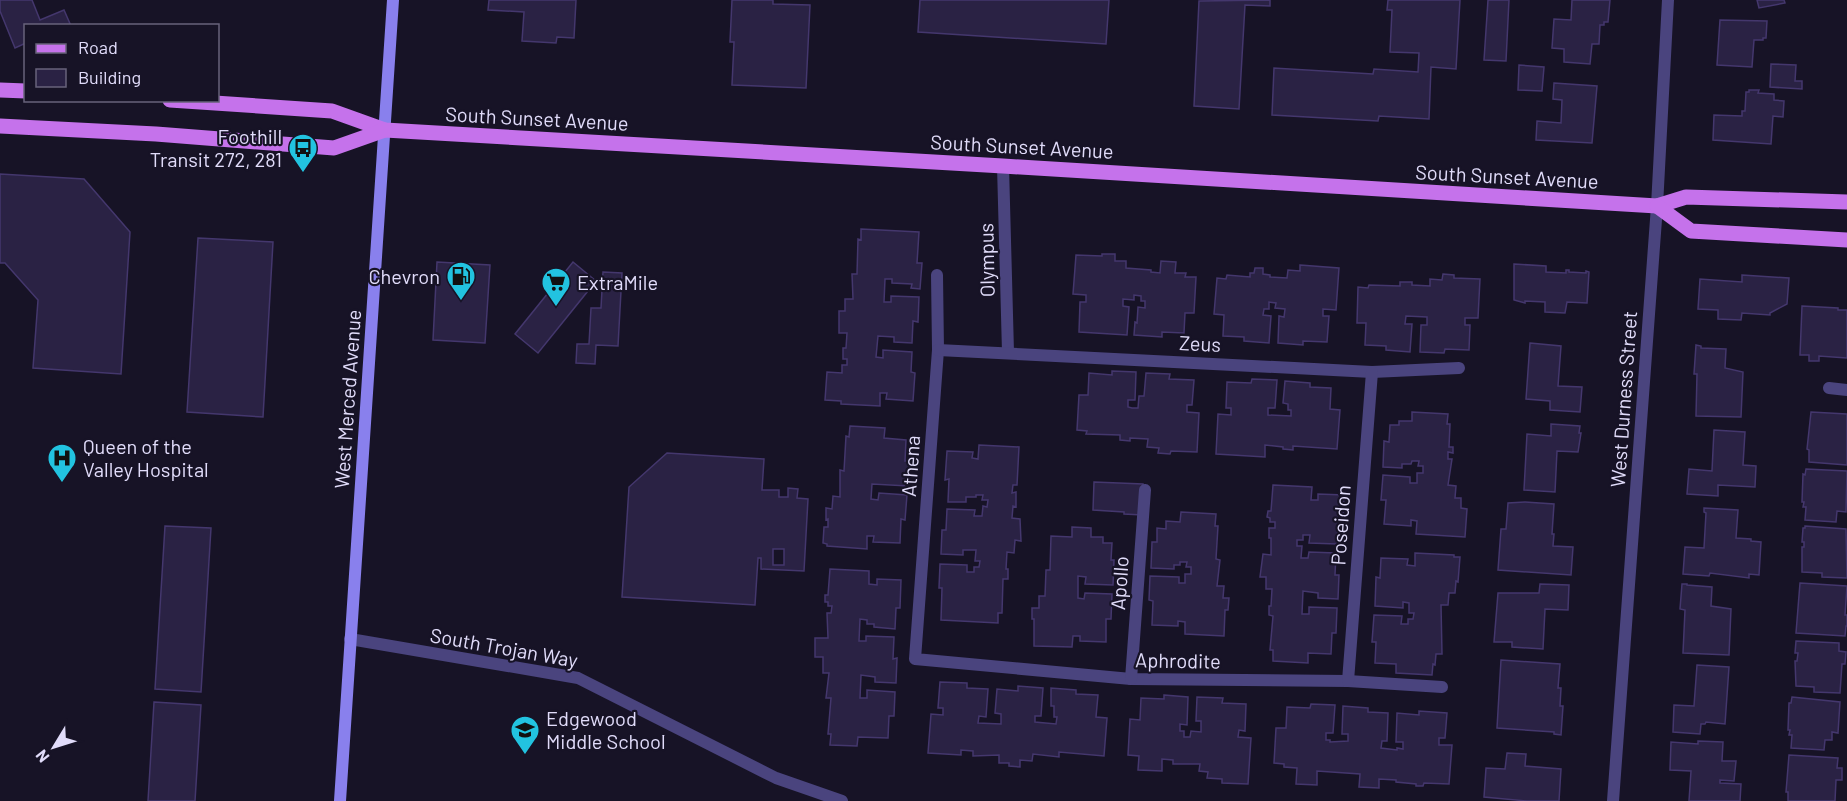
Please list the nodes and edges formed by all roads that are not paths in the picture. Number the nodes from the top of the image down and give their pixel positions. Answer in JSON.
{"nodes":[{"id":1,"x":393,"y":0,"type":"edge"},
{"id":2,"x":1668,"y":0,"type":"edge"},
{"id":3,"x":0,"y":90,"type":"edge"},
{"id":4,"x":24,"y":91,"type":"edge"},
{"id":5,"x":199,"y":102,"type":"edge"},
{"id":6,"x":0,"y":126,"type":"edge"},
{"id":7,"x":385,"y":130,"type":"junction"},
{"id":8,"x":1003,"y":166,"type":"junction"},
{"id":9,"x":1847,"y":202,"type":"edge"},
{"id":10,"x":1657,"y":206,"type":"junction"},
{"id":11,"x":1847,"y":240,"type":"edge"},
{"id":12,"x":937,"y":275,"type":"dead end"},
{"id":13,"x":938,"y":350,"type":"junction"},
{"id":14,"x":1008,"y":352,"type":"junction"},
{"id":15,"x":1459,"y":368,"type":"dead end"},
{"id":16,"x":1372,"y":372,"type":"junction"},
{"id":17,"x":1829,"y":388,"type":"dead end"},
{"id":18,"x":1847,"y":390,"type":"edge"},
{"id":19,"x":1145,"y":490,"type":"dead end"},
{"id":20,"x":350,"y":639,"type":"junction"},
{"id":21,"x":915,"y":659,"type":"joint"},
{"id":22,"x":1131,"y":679,"type":"junction"},
{"id":23,"x":1348,"y":681,"type":"junction"},
{"id":24,"x":1442,"y":687,"type":"dead end"},
{"id":25,"x":340,"y":801,"type":"edge"},
{"id":26,"x":842,"y":801,"type":"edge"},
{"id":27,"x":1613,"y":801,"type":"edge"}],
"edges":[{"from":1,"to":7,"type":"street","name":"West Merced Avenue"},
{"from":2,"to":10,"type":"street","name":"West Durness Street"},
{"from":3,"to":4,"type":"main road"},
{"from":5,"to":7,"type":"main road","name":"South Sunset Avenue"},
{"from":6,"to":7,"type":"main road","name":"South Sunset Avenue"},
{"from":7,"to":8,"type":"main road","name":"South Sunset Avenue"},
{"from":7,"to":20,"type":"street","name":"West Merced Avenue"},
{"from":8,"to":10,"type":"main road","name":"South Sunset Avenue"},
{"from":8,"to":14,"type":"street","name":"Olympus"},
{"from":9,"to":10,"type":"main road","name":"South Sunset Avenue"},
{"from":10,"to":11,"type":"main road"},
{"from":10,"to":27,"type":"street","name":"West Durness Street"},
{"from":12,"to":13,"type":"street","name":"Athena"},
{"from":13,"to":14,"type":"street","name":"Zeus"},
{"from":13,"to":21,"type":"street","name":"Athena"},
{"from":14,"to":16,"type":"street","name":"Zeus"},
{"from":15,"to":16,"type":"street","name":"Zeus"},
{"from":16,"to":23,"type":"street","name":"Poseidon"},
{"from":17,"to":18,"type":"street"},
{"from":19,"to":22,"type":"street","name":"Apollo"},
{"from":20,"to":25,"type":"street","name":"West Merced Avenue"},
{"from":20,"to":26,"type":"street","name":"South Trojan Way"},
{"from":21,"to":22,"type":"street","name":"Aphrodite"},
{"from":22,"to":23,"type":"street","name":"Aphrodite"},
{"from":23,"to":24,"type":"street","name":"Aphrodite"}]}
